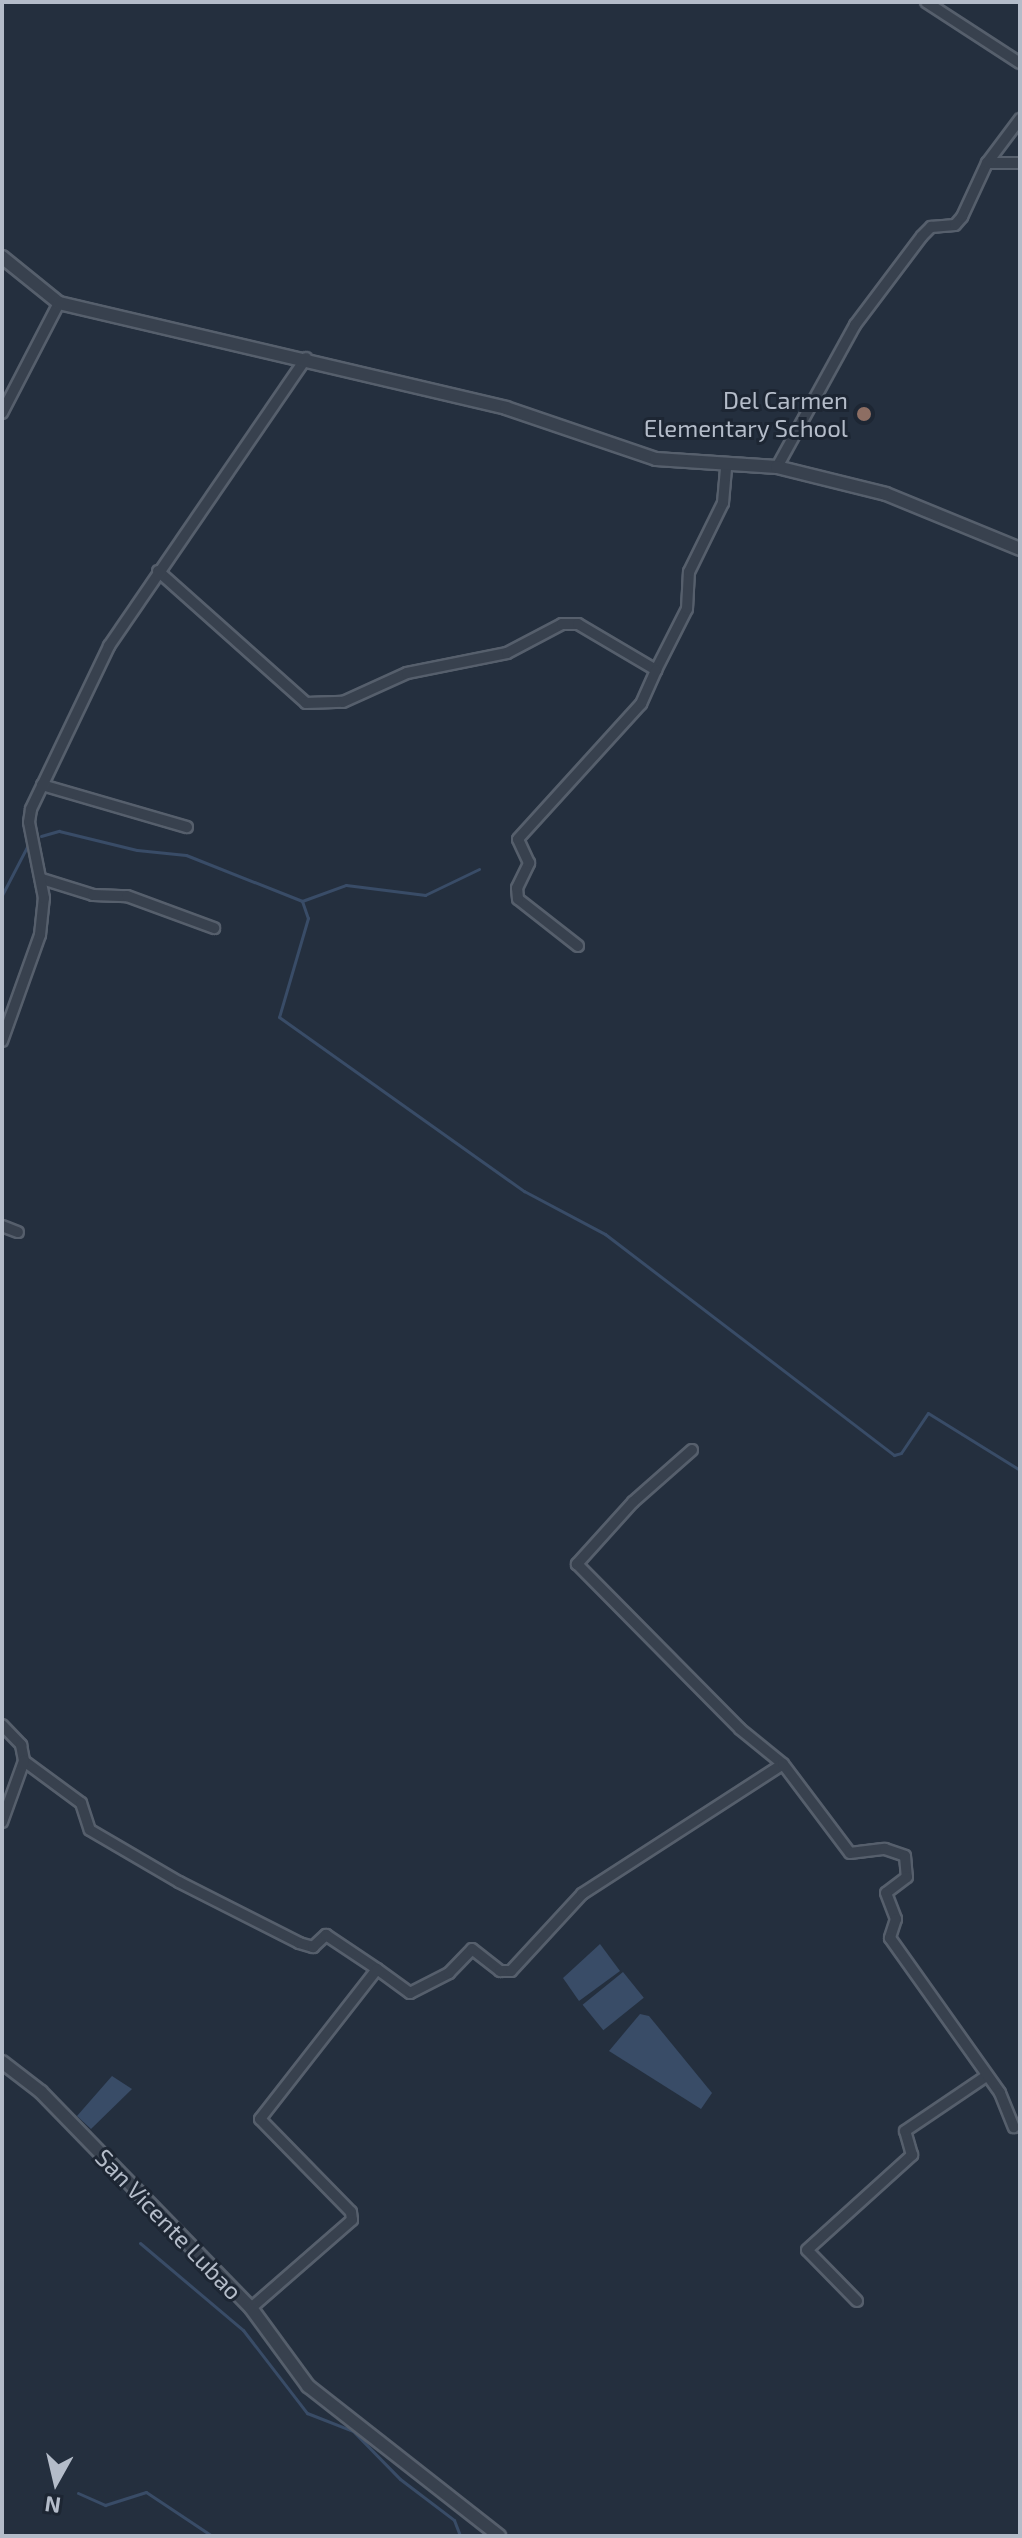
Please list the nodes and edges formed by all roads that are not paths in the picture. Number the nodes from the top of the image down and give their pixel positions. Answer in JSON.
{"nodes":[{"id":1,"x":926,"y":2,"type":"edge"},
{"id":2,"x":1020,"y":63,"type":"edge"},
{"id":3,"x":1020,"y":119,"type":"edge"},
{"id":4,"x":987,"y":163,"type":"junction"},
{"id":5,"x":1020,"y":163,"type":"edge"},
{"id":6,"x":2,"y":257,"type":"edge"},
{"id":7,"x":59,"y":303,"type":"junction"},
{"id":8,"x":306,"y":358,"type":"junction"},
{"id":9,"x":2,"y":413,"type":"edge"},
{"id":10,"x":726,"y":465,"type":"junction"},
{"id":11,"x":777,"y":467,"type":"junction"},
{"id":12,"x":1020,"y":549,"type":"edge"},
{"id":13,"x":158,"y":571,"type":"junction"},
{"id":14,"x":656,"y":670,"type":"junction"},
{"id":15,"x":42,"y":785,"type":"junction"},
{"id":16,"x":187,"y":827,"type":"dead end"},
{"id":17,"x":42,"y":879,"type":"junction"},
{"id":18,"x":214,"y":928,"type":"dead end"},
{"id":19,"x":578,"y":946,"type":"dead end"},
{"id":20,"x":2,"y":1041,"type":"edge"},
{"id":21,"x":2,"y":1226,"type":"edge"},
{"id":22,"x":18,"y":1232,"type":"dead end"},
{"id":23,"x":692,"y":1450,"type":"dead end"},
{"id":24,"x":2,"y":1725,"type":"edge"},
{"id":25,"x":24,"y":1761,"type":"junction"},
{"id":26,"x":783,"y":1764,"type":"junction"},
{"id":27,"x":2,"y":1822,"type":"edge"},
{"id":28,"x":377,"y":1969,"type":"junction"},
{"id":29,"x":2,"y":2062,"type":"edge"},
{"id":30,"x":985,"y":2077,"type":"junction"},
{"id":31,"x":1014,"y":2127,"type":"dead end"},
{"id":32,"x":857,"y":2301,"type":"dead end"},
{"id":33,"x":251,"y":2308,"type":"junction"},
{"id":34,"x":499,"y":2536,"type":"edge"}],
"edges":[{"from":1,"to":2,"type":"street"},
{"from":3,"to":4,"type":"street"},
{"from":4,"to":5,"type":"street"},
{"from":4,"to":11,"type":"street"},
{"from":6,"to":7,"type":"street"},
{"from":7,"to":8,"type":"street"},
{"from":7,"to":9,"type":"street"},
{"from":8,"to":10,"type":"street"},
{"from":8,"to":13,"type":"street"},
{"from":10,"to":11,"type":"street"},
{"from":10,"to":14,"type":"street"},
{"from":11,"to":12,"type":"street"},
{"from":13,"to":14,"type":"street"},
{"from":13,"to":15,"type":"street"},
{"from":14,"to":19,"type":"street"},
{"from":15,"to":16,"type":"street"},
{"from":15,"to":17,"type":"street"},
{"from":17,"to":18,"type":"street"},
{"from":17,"to":20,"type":"street"},
{"from":21,"to":22,"type":"street"},
{"from":23,"to":26,"type":"street"},
{"from":24,"to":25,"type":"street"},
{"from":25,"to":27,"type":"street"},
{"from":25,"to":28,"type":"street"},
{"from":26,"to":28,"type":"street"},
{"from":26,"to":30,"type":"street"},
{"from":28,"to":33,"type":"street"},
{"from":29,"to":33,"type":"street","name":"San Vicente Lubao"},
{"from":30,"to":31,"type":"street"},
{"from":30,"to":32,"type":"street"},
{"from":33,"to":34,"type":"street","name":"San Vicente Lubao"}]}
